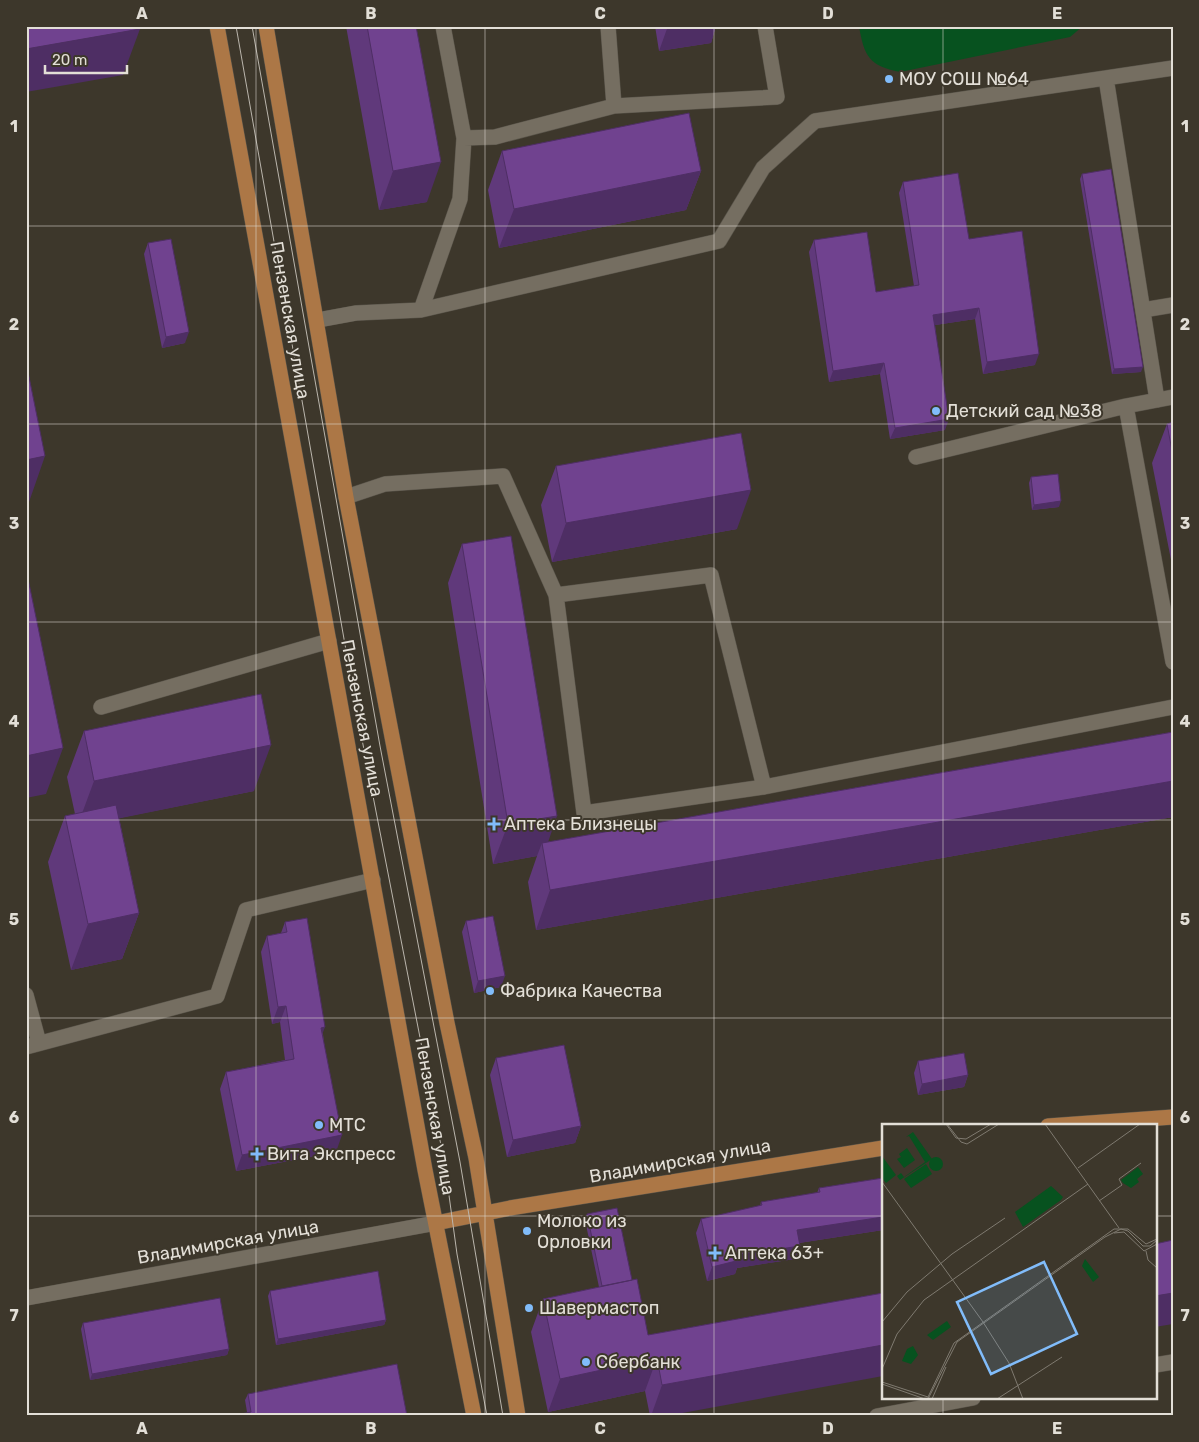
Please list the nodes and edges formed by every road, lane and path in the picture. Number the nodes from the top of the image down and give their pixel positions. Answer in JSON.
{"nodes":[{"id":1,"x":217,"y":26,"type":"edge"},
{"id":2,"x":266,"y":26,"type":"edge"},
{"id":3,"x":444,"y":26,"type":"edge"},
{"id":4,"x":608,"y":26,"type":"edge"},
{"id":5,"x":765,"y":26,"type":"edge"},
{"id":6,"x":1173,"y":68,"type":"edge"},
{"id":7,"x":1106,"y":78,"type":"junction"},
{"id":8,"x":614,"y":106,"type":"junction"},
{"id":9,"x":464,"y":138,"type":"junction"},
{"id":10,"x":1173,"y":305,"type":"edge"},
{"id":11,"x":421,"y":310,"type":"junction"},
{"id":12,"x":1143,"y":310,"type":"junction"},
{"id":13,"x":318,"y":320,"type":"junction"},
{"id":14,"x":1173,"y":397,"type":"edge"},
{"id":15,"x":1157,"y":400,"type":"junction"},
{"id":16,"x":1126,"y":406,"type":"junction"},
{"id":17,"x":916,"y":457,"type":"dead end"},
{"id":18,"x":346,"y":496,"type":"junction"},
{"id":19,"x":556,"y":595,"type":"junction"},
{"id":20,"x":329,"y":641,"type":"junction"},
{"id":21,"x":1173,"y":662,"type":"edge"},
{"id":22,"x":101,"y":707,"type":"dead end"},
{"id":23,"x":1173,"y":707,"type":"edge"},
{"id":24,"x":764,"y":787,"type":"junction"},
{"id":25,"x":373,"y":880,"type":"junction"},
{"id":26,"x":26,"y":995,"type":"edge"},
{"id":27,"x":33,"y":1045,"type":"edge"},
{"id":28,"x":1173,"y":1117,"type":"edge"},
{"id":29,"x":1076,"y":1124,"type":"edge"},
{"id":30,"x":882,"y":1148,"type":"edge"},
{"id":31,"x":484,"y":1215,"type":"junction"},
{"id":32,"x":436,"y":1223,"type":"junction"},
{"id":33,"x":26,"y":1298,"type":"edge"},
{"id":34,"x":1173,"y":1362,"type":"edge"},
{"id":35,"x":1156,"y":1365,"type":"edge"},
{"id":36,"x":962,"y":1400,"type":"edge"},
{"id":37,"x":474,"y":1416,"type":"edge"},
{"id":38,"x":518,"y":1416,"type":"edge"},
{"id":39,"x":877,"y":1416,"type":"edge"}],
"edges":[{"from":1,"to":20,"type":"main road","name":"Пензенская улица"},
{"from":2,"to":13,"type":"main road","name":"Пензенская улица"},
{"from":3,"to":9,"type":"street"},
{"from":4,"to":8,"type":"street"},
{"from":5,"to":8,"type":"street"},
{"from":6,"to":7,"type":"street"},
{"from":7,"to":11,"type":"street"},
{"from":7,"to":12,"type":"street"},
{"from":8,"to":9,"type":"street"},
{"from":9,"to":11,"type":"street"},
{"from":10,"to":12,"type":"street"},
{"from":11,"to":13,"type":"street"},
{"from":12,"to":15,"type":"street"},
{"from":13,"to":18,"type":"main road","name":"Пензенская улица"},
{"from":14,"to":15,"type":"street"},
{"from":15,"to":16,"type":"street"},
{"from":16,"to":17,"type":"street"},
{"from":16,"to":21,"type":"street"},
{"from":18,"to":19,"type":"street"},
{"from":18,"to":31,"type":"main road","name":"Пензенская улица"},
{"from":19,"to":24,"type":"street"},
{"from":19,"to":24,"type":"street"},
{"from":20,"to":22,"type":"street"},
{"from":20,"to":25,"type":"main road","name":"Пензенская улица"},
{"from":23,"to":24,"type":"street"},
{"from":25,"to":27,"type":"street"},
{"from":25,"to":32,"type":"main road","name":"Пензенская улица"},
{"from":26,"to":27,"type":"street"},
{"from":28,"to":29,"type":"main road"},
{"from":30,"to":31,"type":"main road","name":"Владимирская улица"},
{"from":31,"to":32,"type":"main road","name":"Владимирская улица"},
{"from":31,"to":38,"type":"main road","name":"Пензенская улица"},
{"from":32,"to":33,"type":"street","name":"Владимирская улица"},
{"from":32,"to":37,"type":"main road","name":"Пензенская улица"},
{"from":34,"to":35,"type":"street"},
{"from":36,"to":39,"type":"street"}]}
